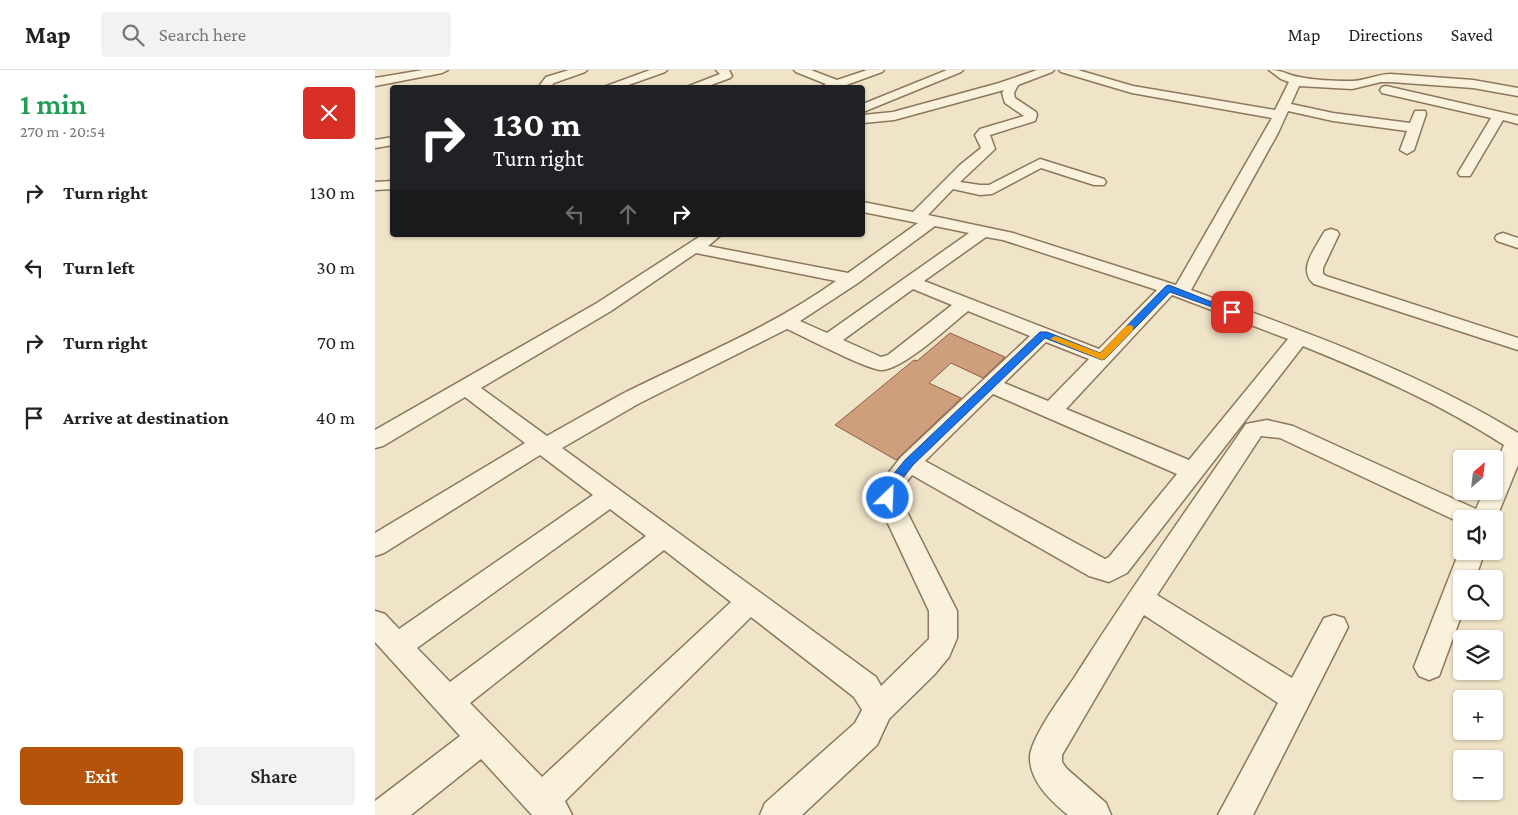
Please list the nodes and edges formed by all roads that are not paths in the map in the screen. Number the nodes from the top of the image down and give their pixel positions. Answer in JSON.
{"nodes":[{"id":1,"x":378,"y":70,"type":"edge"},
{"id":2,"x":441,"y":70,"type":"edge"},
{"id":3,"x":550,"y":70,"type":"edge"},
{"id":4,"x":581,"y":70,"type":"edge"},
{"id":5,"x":661,"y":70,"type":"edge"},
{"id":6,"x":722,"y":70,"type":"edge"},
{"id":7,"x":800,"y":70,"type":"edge"},
{"id":8,"x":878,"y":70,"type":"edge"},
{"id":9,"x":957,"y":70,"type":"edge"},
{"id":10,"x":1048,"y":70,"type":"edge"},
{"id":11,"x":1065,"y":70,"type":"edge"},
{"id":12,"x":1275,"y":70,"type":"edge"},
{"id":13,"x":563,"y":75,"type":"junction"},
{"id":14,"x":1497,"y":76,"type":"dead end"},
{"id":15,"x":390,"y":80,"type":"junction"},
{"id":16,"x":375,"y":82,"type":"edge"},
{"id":17,"x":1013,"y":82,"type":"junction"},
{"id":18,"x":1299,"y":82,"type":"junction"},
{"id":19,"x":837,"y":84,"type":"junction"},
{"id":20,"x":1358,"y":84,"type":"junction"},
{"id":21,"x":546,"y":85,"type":"edge"},
{"id":22,"x":616,"y":85,"type":"edge"},
{"id":23,"x":699,"y":85,"type":"edge"},
{"id":24,"x":834,"y":85,"type":"edge"},
{"id":25,"x":1505,"y":86,"type":"junction"},
{"id":26,"x":1518,"y":87,"type":"edge"},
{"id":27,"x":1518,"y":92,"type":"edge"},
{"id":28,"x":1425,"y":99,"type":"junction"},
{"id":29,"x":865,"y":107,"type":"edge"},
{"id":30,"x":1281,"y":110,"type":"junction"},
{"id":31,"x":1499,"y":116,"type":"junction"},
{"id":32,"x":865,"y":119,"type":"edge"},
{"id":33,"x":1518,"y":120,"type":"edge"},
{"id":34,"x":1415,"y":128,"type":"junction"},
{"id":35,"x":390,"y":142,"type":"edge"},
{"id":36,"x":375,"y":144,"type":"edge"},
{"id":37,"x":1407,"y":150,"type":"dead end"},
{"id":38,"x":1465,"y":173,"type":"dead end"},
{"id":39,"x":1099,"y":182,"type":"dead end"},
{"id":40,"x":950,"y":184,"type":"junction"},
{"id":41,"x":390,"y":185,"type":"edge"},
{"id":42,"x":375,"y":186,"type":"edge"},
{"id":43,"x":865,"y":207,"type":"edge"},
{"id":44,"x":925,"y":218,"type":"junction"},
{"id":45,"x":983,"y":231,"type":"junction"},
{"id":46,"x":1331,"y":234,"type":"dead end"},
{"id":47,"x":710,"y":237,"type":"edge"},
{"id":48,"x":694,"y":248,"type":"junction"},
{"id":49,"x":852,"y":279,"type":"junction"},
{"id":50,"x":911,"y":282,"type":"junction"},
{"id":51,"x":1175,"y":290,"type":"junction"},
{"id":52,"x":965,"y":304,"type":"junction"},
{"id":53,"x":785,"y":321,"type":"junction"},
{"id":54,"x":1043,"y":334,"type":"junction"},
{"id":55,"x":1300,"y":337,"type":"junction"},
{"id":56,"x":829,"y":341,"type":"junction"},
{"id":57,"x":1518,"y":344,"type":"edge"},
{"id":58,"x":1102,"y":357,"type":"junction"},
{"id":59,"x":990,"y":385,"type":"junction"},
{"id":60,"x":467,"y":388,"type":"junction"},
{"id":61,"x":1051,"y":411,"type":"junction"},
{"id":62,"x":375,"y":440,"type":"edge"},
{"id":63,"x":1517,"y":442,"type":"edge"},
{"id":64,"x":543,"y":446,"type":"junction"},
{"id":65,"x":909,"y":462,"type":"junction"},
{"id":66,"x":1192,"y":471,"type":"junction"},
{"id":67,"x":610,"y":496,"type":"junction"},
{"id":68,"x":1456,"y":510,"type":"edge"},
{"id":69,"x":1488,"y":510,"type":"edge"},
{"id":70,"x":664,"y":536,"type":"junction"},
{"id":71,"x":375,"y":546,"type":"edge"},
{"id":72,"x":1140,"y":598,"type":"junction"},
{"id":73,"x":750,"y":601,"type":"junction"},
{"id":74,"x":1453,"y":604,"type":"edge"},
{"id":75,"x":375,"y":623,"type":"edge"},
{"id":76,"x":1334,"y":628,"type":"dead end"},
{"id":77,"x":397,"y":646,"type":"junction"},
{"id":78,"x":1429,"y":667,"type":"dead end"},
{"id":79,"x":1297,"y":698,"type":"junction"},
{"id":80,"x":449,"y":701,"type":"junction"},
{"id":81,"x":878,"y":709,"type":"junction"},
{"id":82,"x":483,"y":738,"type":"junction"},
{"id":83,"x":549,"y":811,"type":"edge"},
{"id":84,"x":384,"y":815,"type":"edge"},
{"id":85,"x":777,"y":815,"type":"edge"},
{"id":86,"x":1094,"y":815,"type":"edge"},
{"id":87,"x":1235,"y":815,"type":"edge"}],
"edges":[{"from":1,"to":15,"type":"street"},
{"from":2,"to":15,"type":"street"},
{"from":3,"to":13,"type":"street"},
{"from":4,"to":13,"type":"street"},
{"from":5,"to":22,"type":"street"},
{"from":6,"to":23,"type":"street"},
{"from":7,"to":19,"type":"street"},
{"from":8,"to":19,"type":"street"},
{"from":9,"to":29,"type":"street"},
{"from":10,"to":17,"type":"street"},
{"from":11,"to":30,"type":"street"},
{"from":12,"to":18,"type":"street"},
{"from":13,"to":21,"type":"street"},
{"from":14,"to":25,"type":"street"},
{"from":15,"to":16,"type":"street"},
{"from":17,"to":32,"type":"street"},
{"from":17,"to":40,"type":"street"},
{"from":18,"to":20,"type":"street"},
{"from":18,"to":30,"type":"street"},
{"from":19,"to":24,"type":"street"},
{"from":20,"to":27,"type":"street"},
{"from":20,"to":28,"type":"street"},
{"from":25,"to":26,"type":"street"},
{"from":25,"to":27,"type":"street"},
{"from":28,"to":31,"type":"street"},
{"from":28,"to":34,"type":"street"},
{"from":30,"to":34,"type":"street"},
{"from":30,"to":51,"type":"street"},
{"from":31,"to":33,"type":"street"},
{"from":31,"to":38,"type":"street"},
{"from":34,"to":37,"type":"street"},
{"from":35,"to":36,"type":"street"},
{"from":39,"to":40,"type":"street"},
{"from":40,"to":44,"type":"street"},
{"from":41,"to":42,"type":"street"},
{"from":43,"to":44,"type":"street"},
{"from":44,"to":45,"type":"street"},
{"from":44,"to":49,"type":"street"},
{"from":45,"to":50,"type":"street"},
{"from":45,"to":51,"type":"street"},
{"from":46,"to":57,"type":"street"},
{"from":47,"to":48,"type":"street"},
{"from":48,"to":49,"type":"street"},
{"from":48,"to":60,"type":"street"},
{"from":49,"to":53,"type":"street"},
{"from":50,"to":52,"type":"street"},
{"from":50,"to":56,"type":"street"},
{"from":51,"to":55,"type":"street"},
{"from":51,"to":58,"type":"street"},
{"from":52,"to":54,"type":"street"},
{"from":52,"to":56,"type":"street"},
{"from":53,"to":56,"type":"street"},
{"from":53,"to":64,"type":"street"},
{"from":54,"to":58,"type":"street"},
{"from":54,"to":59,"type":"street"},
{"from":55,"to":63,"type":"street"},
{"from":55,"to":66,"type":"street"},
{"from":58,"to":61,"type":"street"},
{"from":59,"to":61,"type":"street"},
{"from":59,"to":65,"type":"street"},
{"from":60,"to":62,"type":"street"},
{"from":60,"to":64,"type":"street"},
{"from":61,"to":66,"type":"street"},
{"from":63,"to":69,"type":"street"},
{"from":64,"to":67,"type":"street"},
{"from":64,"to":71,"type":"street"},
{"from":65,"to":66,"type":"street"},
{"from":65,"to":81,"type":"street"},
{"from":67,"to":70,"type":"street"},
{"from":67,"to":77,"type":"street"},
{"from":68,"to":72,"type":"street"},
{"from":70,"to":73,"type":"street"},
{"from":70,"to":80,"type":"street"},
{"from":72,"to":79,"type":"street"},
{"from":72,"to":86,"type":"street"},
{"from":73,"to":81,"type":"street"},
{"from":73,"to":83,"type":"street"},
{"from":74,"to":78,"type":"street"},
{"from":75,"to":77,"type":"street"},
{"from":76,"to":79,"type":"street"},
{"from":77,"to":80,"type":"street"},
{"from":79,"to":87,"type":"street"},
{"from":80,"to":82,"type":"street"},
{"from":81,"to":85,"type":"street"},
{"from":82,"to":83,"type":"street"},
{"from":82,"to":84,"type":"street"}]}
